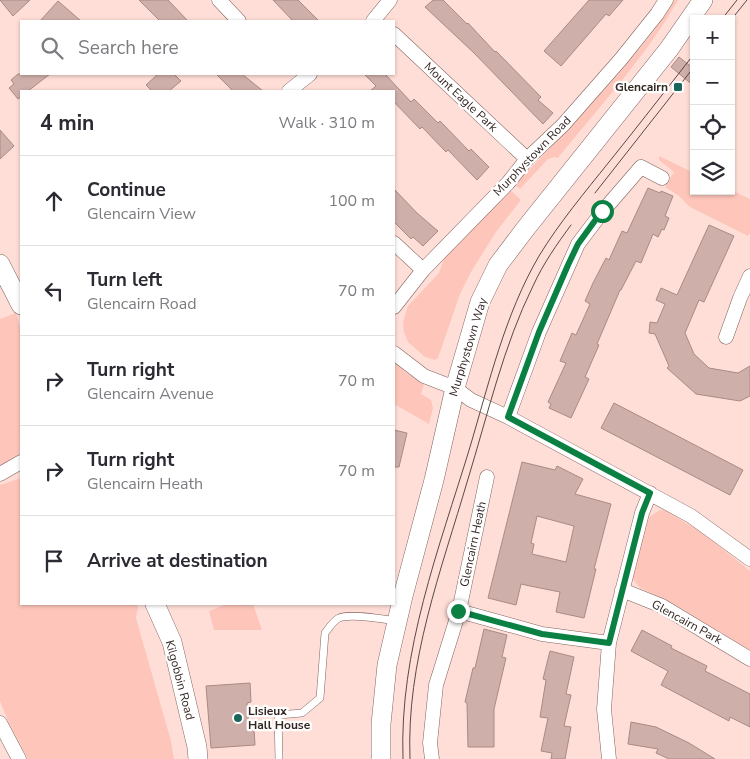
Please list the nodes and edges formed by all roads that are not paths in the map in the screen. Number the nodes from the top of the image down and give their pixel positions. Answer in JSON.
{"nodes":[{"id":1,"x":219,"y":0,"type":"edge"},
{"id":2,"x":390,"y":0,"type":"edge"},
{"id":3,"x":666,"y":0,"type":"edge"},
{"id":4,"x":703,"y":0,"type":"edge"},
{"id":5,"x":238,"y":20,"type":"edge"},
{"id":6,"x":376,"y":20,"type":"edge"},
{"id":7,"x":395,"y":35,"type":"edge"},
{"id":8,"x":309,"y":75,"type":"edge"},
{"id":9,"x":290,"y":90,"type":"edge"},
{"id":10,"x":528,"y":159,"type":"junction"},
{"id":11,"x":662,"y":178,"type":"dead end"},
{"id":12,"x":395,"y":244,"type":"edge"},
{"id":13,"x":0,"y":264,"type":"edge"},
{"id":14,"x":423,"y":270,"type":"junction"},
{"id":15,"x":750,"y":276,"type":"edge"},
{"id":16,"x":20,"y":303,"type":"edge"},
{"id":17,"x":395,"y":306,"type":"edge"},
{"id":18,"x":726,"y":337,"type":"dead end"},
{"id":19,"x":395,"y":354,"type":"edge"},
{"id":20,"x":455,"y":388,"type":"junction"},
{"id":21,"x":508,"y":417,"type":"junction"},
{"id":22,"x":20,"y":463,"type":"edge"},
{"id":23,"x":20,"y":472,"type":"edge"},
{"id":24,"x":0,"y":475,"type":"edge"},
{"id":25,"x":487,"y":476,"type":"dead end"},
{"id":26,"x":650,"y":493,"type":"junction"},
{"id":27,"x":750,"y":559,"type":"edge"},
{"id":28,"x":622,"y":590,"type":"junction"},
{"id":29,"x":155,"y":605,"type":"edge"},
{"id":30,"x":458,"y":611,"type":"junction"},
{"id":31,"x":397,"y":621,"type":"junction"},
{"id":32,"x":609,"y":643,"type":"junction"},
{"id":33,"x":750,"y":659,"type":"edge"},
{"id":34,"x":0,"y":723,"type":"edge"},
{"id":35,"x":20,"y":759,"type":"edge"},
{"id":36,"x":198,"y":759,"type":"edge"},
{"id":37,"x":279,"y":759,"type":"edge"},
{"id":38,"x":381,"y":759,"type":"edge"},
{"id":39,"x":432,"y":759,"type":"edge"},
{"id":40,"x":609,"y":759,"type":"edge"}],
"edges":[{"from":1,"to":5,"type":"street"},
{"from":2,"to":6,"type":"street"},
{"from":3,"to":10,"type":"street","name":"Murphystown Road"},
{"from":4,"to":20,"type":"street","name":"Murphystown Way"},
{"from":7,"to":10,"type":"street","name":"Mount Eagle Park"},
{"from":8,"to":9,"type":"street"},
{"from":10,"to":14,"type":"street","name":"Murphystown Road"},
{"from":11,"to":21,"type":"street"},
{"from":12,"to":14,"type":"street"},
{"from":13,"to":16,"type":"street"},
{"from":14,"to":17,"type":"street","name":"Murphystown Road"},
{"from":15,"to":18,"type":"street"},
{"from":19,"to":20,"type":"street"},
{"from":20,"to":21,"type":"street"},
{"from":20,"to":31,"type":"street","name":"Murphystown Way"},
{"from":21,"to":26,"type":"street"},
{"from":22,"to":24,"type":"street"},
{"from":23,"to":24,"type":"street"},
{"from":25,"to":30,"type":"street","name":"Glencairn Heath"},
{"from":26,"to":27,"type":"street"},
{"from":26,"to":28,"type":"street"},
{"from":28,"to":32,"type":"street"},
{"from":28,"to":33,"type":"street","name":"Glencairn Park"},
{"from":29,"to":36,"type":"street","name":"Kilgobbin Road"},
{"from":30,"to":32,"type":"street"},
{"from":30,"to":39,"type":"street","name":"Glencairn Heath"},
{"from":31,"to":37,"type":"lane"},
{"from":31,"to":38,"type":"street","name":"Murphystown Way"},
{"from":32,"to":40,"type":"street"},
{"from":34,"to":35,"type":"street"}]}
